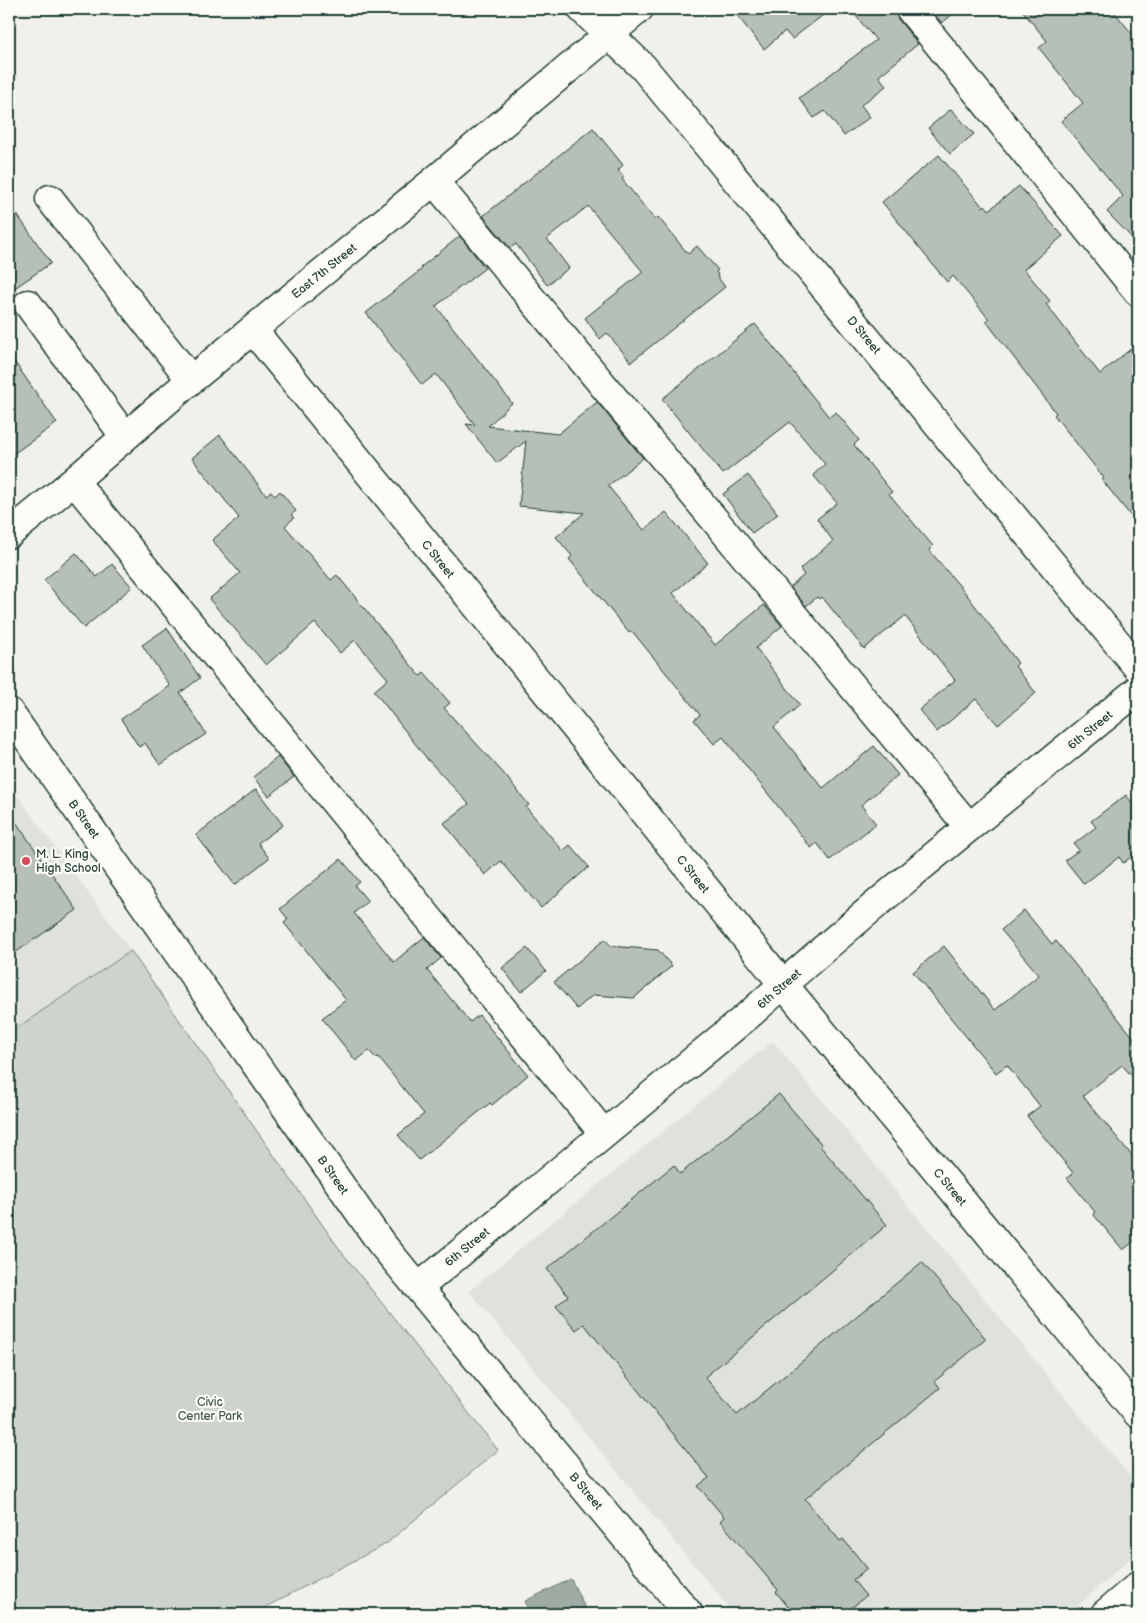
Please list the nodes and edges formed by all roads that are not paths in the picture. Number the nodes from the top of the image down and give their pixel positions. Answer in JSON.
{"nodes":[{"id":1,"x":582,"y":9,"type":"edge"},
{"id":2,"x":639,"y":9,"type":"edge"},
{"id":3,"x":910,"y":9,"type":"edge"},
{"id":4,"x":608,"y":34,"type":"junction"},
{"id":5,"x":434,"y":180,"type":"junction"},
{"id":6,"x":50,"y":199,"type":"dead end"},
{"id":7,"x":1138,"y":292,"type":"edge"},
{"id":8,"x":28,"y":304,"type":"dead end"},
{"id":9,"x":252,"y":330,"type":"junction"},
{"id":10,"x":191,"y":380,"type":"junction"},
{"id":11,"x":125,"y":437,"type":"junction"},
{"id":12,"x":74,"y":481,"type":"junction"},
{"id":13,"x":9,"y":534,"type":"edge"},
{"id":14,"x":1138,"y":668,"type":"edge"},
{"id":15,"x":1138,"y":690,"type":"edge"},
{"id":16,"x":9,"y":712,"type":"edge"},
{"id":17,"x":969,"y":827,"type":"junction"},
{"id":18,"x":783,"y":984,"type":"junction"},
{"id":19,"x":604,"y":1134,"type":"junction"},
{"id":20,"x":419,"y":1287,"type":"junction"},
{"id":21,"x":1138,"y":1414,"type":"edge"},
{"id":22,"x":1138,"y":1586,"type":"edge"},
{"id":23,"x":689,"y":1614,"type":"edge"},
{"id":24,"x":1105,"y":1614,"type":"edge"}],
"edges":[{"from":1,"to":4,"type":"street","name":"D Street"},
{"from":2,"to":4,"type":"street","name":"East 7th Street"},
{"from":3,"to":7,"type":"street"},
{"from":4,"to":5,"type":"street","name":"East 7th Street"},
{"from":4,"to":14,"type":"street","name":"D Street"},
{"from":5,"to":9,"type":"street","name":"East 7th Street"},
{"from":5,"to":17,"type":"street"},
{"from":6,"to":10,"type":"street"},
{"from":8,"to":11,"type":"street"},
{"from":9,"to":10,"type":"street","name":"East 7th Street"},
{"from":9,"to":18,"type":"street","name":"C Street"},
{"from":10,"to":11,"type":"street","name":"East 7th Street"},
{"from":11,"to":12,"type":"street","name":"East 7th Street"},
{"from":12,"to":13,"type":"street","name":"East 7th Street"},
{"from":12,"to":19,"type":"street"},
{"from":15,"to":17,"type":"street","name":"6th Street"},
{"from":16,"to":20,"type":"street","name":"B Street"},
{"from":17,"to":18,"type":"street","name":"6th Street"},
{"from":18,"to":19,"type":"street","name":"6th Street"},
{"from":18,"to":21,"type":"street","name":"C Street"},
{"from":19,"to":20,"type":"street","name":"6th Street"},
{"from":20,"to":23,"type":"street","name":"B Street"},
{"from":22,"to":24,"type":"street"}]}
